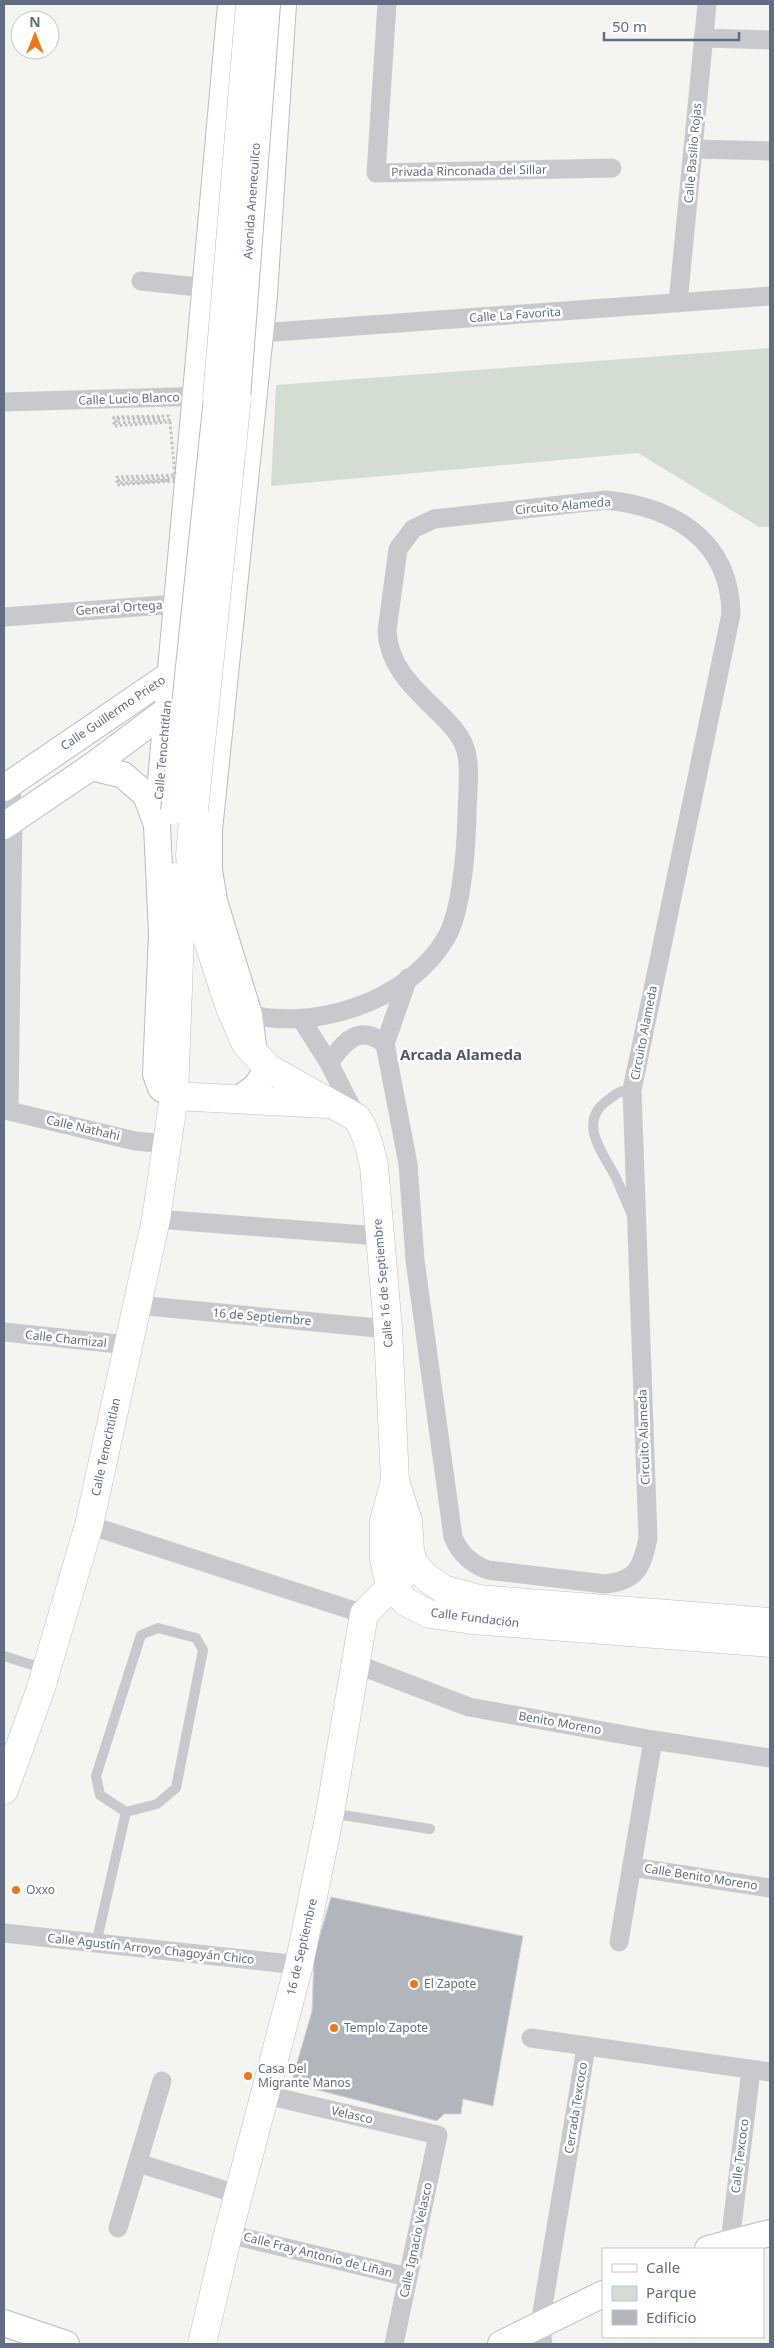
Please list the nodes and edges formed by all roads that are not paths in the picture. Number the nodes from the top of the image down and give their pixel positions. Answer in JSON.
{"nodes":[{"id":1,"x":231,"y":4,"type":"edge"},
{"id":2,"x":250,"y":4,"type":"edge"},
{"id":3,"x":267,"y":4,"type":"edge"},
{"id":4,"x":283,"y":4,"type":"edge"},
{"id":5,"x":387,"y":4,"type":"edge"},
{"id":6,"x":707,"y":4,"type":"edge"},
{"id":7,"x":703,"y":38,"type":"junction"},
{"id":8,"x":770,"y":40,"type":"edge"},
{"id":9,"x":693,"y":149,"type":"junction"},
{"id":10,"x":770,"y":151,"type":"edge"},
{"id":11,"x":612,"y":168,"type":"dead end"},
{"id":12,"x":141,"y":281,"type":"dead end"},
{"id":13,"x":206,"y":288,"type":"junction"},
{"id":14,"x":264,"y":295,"type":"junction"},
{"id":15,"x":770,"y":296,"type":"edge"},
{"id":16,"x":678,"y":303,"type":"junction"},
{"id":17,"x":260,"y":333,"type":"junction"},
{"id":18,"x":226,"y":397,"type":"junction"},
{"id":19,"x":4,"y":402,"type":"edge"},
{"id":20,"x":234,"y":600,"type":"junction"},
{"id":21,"x":178,"y":604,"type":"junction"},
{"id":22,"x":4,"y":617,"type":"edge"},
{"id":23,"x":229,"y":650,"type":"junction"},
{"id":24,"x":170,"y":674,"type":"junction"},
{"id":25,"x":226,"y":685,"type":"junction"},
{"id":26,"x":166,"y":711,"type":"junction"},
{"id":27,"x":91,"y":767,"type":"junction"},
{"id":28,"x":7,"y":786,"type":"edge"},
{"id":29,"x":175,"y":816,"type":"junction"},
{"id":30,"x":8,"y":823,"type":"edge"},
{"id":31,"x":408,"y":978,"type":"junction"},
{"id":32,"x":240,"y":1011,"type":"junction"},
{"id":33,"x":301,"y":1018,"type":"junction"},
{"id":34,"x":385,"y":1044,"type":"junction"},
{"id":35,"x":261,"y":1061,"type":"junction"},
{"id":36,"x":329,"y":1062,"type":"junction"},
{"id":37,"x":632,"y":1090,"type":"junction"},
{"id":38,"x":174,"y":1096,"type":"junction"},
{"id":39,"x":238,"y":1099,"type":"junction"},
{"id":40,"x":331,"y":1104,"type":"junction"},
{"id":41,"x":6,"y":1114,"type":"edge"},
{"id":42,"x":357,"y":1118,"type":"junction"},
{"id":43,"x":167,"y":1144,"type":"junction"},
{"id":44,"x":156,"y":1219,"type":"junction"},
{"id":45,"x":636,"y":1223,"type":"junction"},
{"id":46,"x":379,"y":1236,"type":"junction"},
{"id":47,"x":137,"y":1304,"type":"junction"},
{"id":48,"x":388,"y":1329,"type":"junction"},
{"id":49,"x":4,"y":1332,"type":"edge"},
{"id":50,"x":128,"y":1345,"type":"junction"},
{"id":51,"x":395,"y":1481,"type":"junction"},
{"id":52,"x":89,"y":1525,"type":"junction"},
{"id":53,"x":414,"y":1564,"type":"junction"},
{"id":54,"x":390,"y":1586,"type":"junction"},
{"id":55,"x":364,"y":1614,"type":"junction"},
{"id":56,"x":770,"y":1622,"type":"edge"},
{"id":57,"x":770,"y":1644,"type":"edge"},
{"id":58,"x":4,"y":1656,"type":"edge"},
{"id":59,"x":356,"y":1664,"type":"junction"},
{"id":60,"x":46,"y":1670,"type":"junction"},
{"id":61,"x":653,"y":1740,"type":"junction"},
{"id":62,"x":770,"y":1758,"type":"edge"},
{"id":63,"x":4,"y":1790,"type":"edge"},
{"id":64,"x":126,"y":1812,"type":"junction"},
{"id":65,"x":330,"y":1813,"type":"junction"},
{"id":66,"x":430,"y":1829,"type":"dead end"},
{"id":67,"x":632,"y":1867,"type":"junction"},
{"id":68,"x":770,"y":1888,"type":"edge"},
{"id":69,"x":4,"y":1934,"type":"edge"},
{"id":70,"x":619,"y":1942,"type":"dead end"},
{"id":71,"x":96,"y":1944,"type":"junction"},
{"id":72,"x":299,"y":1965,"type":"junction"},
{"id":73,"x":531,"y":2038,"type":"dead end"},
{"id":74,"x":586,"y":2047,"type":"junction"},
{"id":75,"x":751,"y":2070,"type":"junction"},
{"id":76,"x":770,"y":2072,"type":"edge"},
{"id":77,"x":162,"y":2081,"type":"dead end"},
{"id":78,"x":266,"y":2094,"type":"junction"},
{"id":79,"x":438,"y":2135,"type":"joint"},
{"id":80,"x":138,"y":2163,"type":"junction"},
{"id":81,"x":240,"y":2194,"type":"junction"},
{"id":82,"x":118,"y":2228,"type":"dead end"},
{"id":83,"x":770,"y":2233,"type":"edge"},
{"id":84,"x":228,"y":2234,"type":"junction"},
{"id":85,"x":719,"y":2246,"type":"edge"},
{"id":86,"x":408,"y":2277,"type":"junction"},
{"id":87,"x":602,"y":2295,"type":"edge"},
{"id":88,"x":4,"y":2323,"type":"edge"},
{"id":89,"x":541,"y":2334,"type":"edge"},
{"id":90,"x":66,"y":2344,"type":"edge"},
{"id":91,"x":202,"y":2344,"type":"edge"},
{"id":92,"x":394,"y":2344,"type":"edge"},
{"id":93,"x":501,"y":2344,"type":"edge"}],
"edges":[{"from":1,"to":13,"type":"street"},
{"from":2,"to":18,"type":"main road","name":"Avenida Anenecuilco","bridge":true},
{"from":3,"to":18,"type":"street","name":"Avenida Anenecuilco","bridge":true},
{"from":4,"to":14,"type":"street","name":"Avenida Anenecuilco"},
{"from":5,"to":11,"type":"street","name":"Privada Rinconada del Sillar"},
{"from":6,"to":7,"type":"street","name":"Calle Basilio Rojas"},
{"from":7,"to":8,"type":"street"},
{"from":7,"to":9,"type":"street","name":"Calle Basilio Rojas"},
{"from":9,"to":10,"type":"street"},
{"from":9,"to":16,"type":"street","name":"Calle Basilio Rojas"},
{"from":12,"to":13,"type":"street"},
{"from":13,"to":14,"type":"street"},
{"from":13,"to":18,"type":"street"},
{"from":14,"to":17,"type":"street","name":"Avenida Anenecuilco"},
{"from":15,"to":16,"type":"street","name":"Calle La Favorita"},
{"from":16,"to":17,"type":"street","name":"Calle La Favorita"},
{"from":17,"to":18,"type":"street","name":"Avenida Anenecuilco"},
{"from":18,"to":19,"type":"street","name":"Calle Lucio Blanco"},
{"from":18,"to":20,"type":"street"},
{"from":18,"to":21,"type":"street","name":"Calle Tenochtitlan"},
{"from":18,"to":29,"type":"main road","name":"Calle Tenochtitlan","bridge":true},
{"from":20,"to":21,"type":"street","name":"General Ortega"},
{"from":20,"to":23,"type":"street"},
{"from":21,"to":22,"type":"street","name":"General Ortega"},
{"from":21,"to":24,"type":"street","name":"Calle Tenochtitlan"},
{"from":23,"to":24,"type":"street","name":"Calle Guillermo Prieto"},
{"from":23,"to":25,"type":"street"},
{"from":24,"to":26,"type":"street","name":"Calle Tenochtitlan"},
{"from":24,"to":28,"type":"street","name":"Calle Guillermo Prieto"},
{"from":25,"to":26,"type":"street"},
{"from":25,"to":32,"type":"street"},
{"from":26,"to":27,"type":"street"},
{"from":26,"to":29,"type":"street","name":"Calle Tenochtitlan"},
{"from":27,"to":29,"type":"street"},
{"from":27,"to":30,"type":"street"},
{"from":28,"to":30,"type":"street"},
{"from":29,"to":32,"type":"main road"},
{"from":29,"to":38,"type":"main road","name":"Calle Tenochtitlan"},
{"from":30,"to":41,"type":"street"},
{"from":31,"to":33,"type":"street","name":"Circuito Alameda"},
{"from":31,"to":34,"type":"street"},
{"from":31,"to":37,"type":"street","name":"Circuito Alameda"},
{"from":32,"to":33,"type":"street","name":"Circuito Alameda"},
{"from":32,"to":35,"type":"main road"},
{"from":33,"to":36,"type":"street"},
{"from":34,"to":36,"type":"street"},
{"from":34,"to":45,"type":"street","name":"Circuito Alameda"},
{"from":35,"to":39,"type":"street"},
{"from":35,"to":40,"type":"main road"},
{"from":36,"to":42,"type":"street"},
{"from":37,"to":45,"type":"street","name":"Circuito Alameda"},
{"from":37,"to":45,"type":"lane"},
{"from":38,"to":39,"type":"main road"},
{"from":38,"to":43,"type":"main road","name":"Calle Tenochtitlan"},
{"from":39,"to":40,"type":"main road"},
{"from":40,"to":42,"type":"main road"},
{"from":41,"to":43,"type":"street","name":"Calle Nathahi"},
{"from":42,"to":46,"type":"main road","name":"Calle 16 de Septiembre"},
{"from":43,"to":44,"type":"main road","name":"Calle Tenochtitlan"},
{"from":44,"to":46,"type":"street"},
{"from":44,"to":47,"type":"main road","name":"Calle Tenochtitlan"},
{"from":46,"to":48,"type":"main road","name":"Calle 16 de Septiembre"},
{"from":47,"to":48,"type":"street","name":"16 de Septiembre"},
{"from":47,"to":50,"type":"main road","name":"Calle Tenochtitlan"},
{"from":48,"to":51,"type":"main road","name":"Calle 16 de Septiembre"},
{"from":49,"to":50,"type":"street","name":"Calle Chamizal"},
{"from":50,"to":52,"type":"main road","name":"Calle Tenochtitlan"},
{"from":51,"to":53,"type":"main road"},
{"from":51,"to":54,"type":"main road"},
{"from":52,"to":55,"type":"street"},
{"from":52,"to":60,"type":"main road","name":"Calle Tenochtitlan"},
{"from":53,"to":54,"type":"main road"},
{"from":53,"to":56,"type":"main road","name":"Calle Fundación"},
{"from":54,"to":55,"type":"main road"},
{"from":54,"to":57,"type":"main road","name":"Calle Fundación"},
{"from":55,"to":59,"type":"main road","name":"16 de Septiembre"},
{"from":58,"to":60,"type":"lane"},
{"from":59,"to":61,"type":"street","name":"Benito Moreno"},
{"from":59,"to":65,"type":"main road","name":"16 de Septiembre"},
{"from":60,"to":63,"type":"main road","name":"Calle Tenochtitlan"},
{"from":61,"to":62,"type":"street","name":"Benito Moreno"},
{"from":61,"to":67,"type":"street","name":"Calle Benito Moreno"},
{"from":64,"to":64,"type":"lane"},
{"from":64,"to":71,"type":"lane"},
{"from":65,"to":66,"type":"lane"},
{"from":65,"to":72,"type":"main road","name":"16 de Septiembre"},
{"from":67,"to":68,"type":"street","name":"Calle Benito Moreno"},
{"from":67,"to":70,"type":"street","name":"Calle Benito Moreno"},
{"from":69,"to":71,"type":"street","name":"Calle Agustín Arroyo Chagoyán Chico"},
{"from":71,"to":72,"type":"street","name":"Calle Agustín Arroyo Chagoyán Chico"},
{"from":72,"to":78,"type":"main road","name":"16 de Septiembre"},
{"from":73,"to":74,"type":"street"},
{"from":74,"to":75,"type":"street","name":"Cerrada Texcoco"},
{"from":74,"to":89,"type":"street","name":"Cerrada Texcoco"},
{"from":75,"to":76,"type":"street","name":"Cerrada Texcoco"},
{"from":75,"to":85,"type":"street","name":"Calle Texcoco"},
{"from":77,"to":80,"type":"street"},
{"from":78,"to":79,"type":"street","name":"Velasco"},
{"from":78,"to":81,"type":"main road","name":"16 de Septiembre"},
{"from":79,"to":86,"type":"street","name":"Calle Ignacio Velasco"},
{"from":80,"to":81,"type":"street"},
{"from":80,"to":82,"type":"street"},
{"from":81,"to":84,"type":"main road","name":"16 de Septiembre"},
{"from":83,"to":85,"type":"street","name":"Calle Texcoco"},
{"from":84,"to":86,"type":"street","name":"Calle Fray Antonio de Liñan"},
{"from":84,"to":91,"type":"main road","name":"16 de Septiembre"},
{"from":86,"to":92,"type":"street","name":"Calle Ignacio Velasco"},
{"from":87,"to":89,"type":"street"},
{"from":88,"to":90,"type":"street"},
{"from":89,"to":93,"type":"street"}]}
